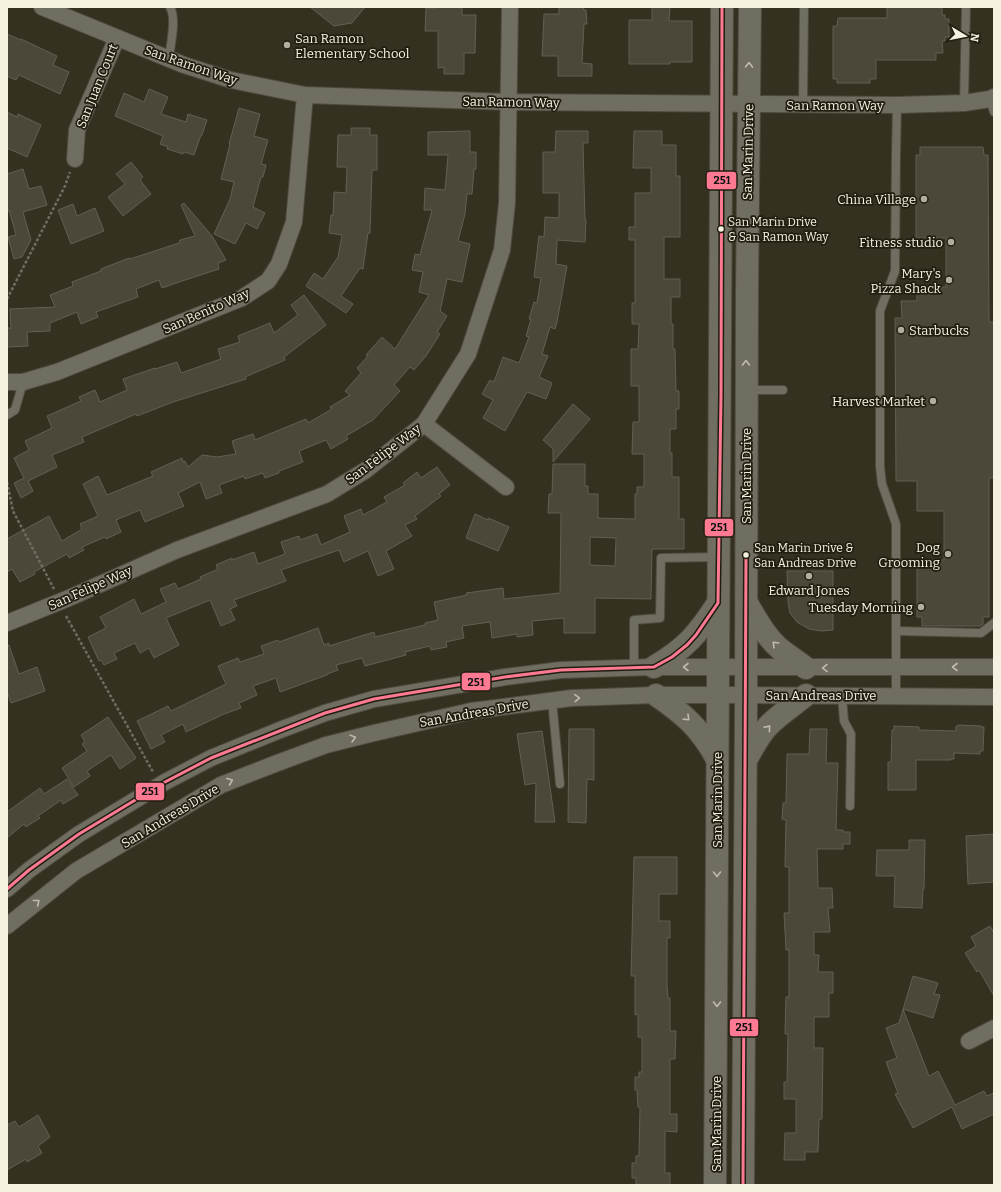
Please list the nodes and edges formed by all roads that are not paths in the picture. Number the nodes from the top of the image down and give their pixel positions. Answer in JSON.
{"nodes":[{"id":1,"x":42,"y":7,"type":"edge"},
{"id":2,"x":170,"y":7,"type":"edge"},
{"id":3,"x":510,"y":7,"type":"edge"},
{"id":4,"x":722,"y":7,"type":"edge"},
{"id":5,"x":750,"y":7,"type":"edge"},
{"id":6,"x":804,"y":7,"type":"edge"},
{"id":7,"x":966,"y":7,"type":"edge"},
{"id":8,"x":116,"y":38,"type":"junction"},
{"id":9,"x":168,"y":59,"type":"junction"},
{"id":10,"x":305,"y":95,"type":"junction"},
{"id":11,"x":510,"y":102,"type":"junction"},
{"id":12,"x":964,"y":103,"type":"junction"},
{"id":13,"x":993,"y":103,"type":"edge"},
{"id":14,"x":721,"y":104,"type":"junction"},
{"id":15,"x":749,"y":104,"type":"junction"},
{"id":16,"x":803,"y":104,"type":"junction"},
{"id":17,"x":897,"y":105,"type":"junction"},
{"id":18,"x":75,"y":159,"type":"road end"},
{"id":19,"x":15,"y":382,"type":"edge"},
{"id":20,"x":746,"y":390,"type":"junction"},
{"id":21,"x":783,"y":390,"type":"dead end"},
{"id":22,"x":7,"y":415,"type":"edge"},
{"id":23,"x":424,"y":424,"type":"junction"},
{"id":24,"x":506,"y":487,"type":"dead end"},
{"id":25,"x":718,"y":557,"type":"junction"},
{"id":26,"x":718,"y":603,"type":"junction"},
{"id":27,"x":746,"y":603,"type":"junction"},
{"id":28,"x":7,"y":623,"type":"edge"},
{"id":29,"x":994,"y":624,"type":"edge"},
{"id":30,"x":896,"y":631,"type":"junction"},
{"id":31,"x":896,"y":667,"type":"junction"},
{"id":32,"x":994,"y":667,"type":"edge"},
{"id":33,"x":644,"y":668,"type":"junction"},
{"id":34,"x":717,"y":668,"type":"junction"},
{"id":35,"x":746,"y":668,"type":"junction"},
{"id":36,"x":806,"y":668,"type":"junction"},
{"id":37,"x":656,"y":695,"type":"junction"},
{"id":38,"x":717,"y":695,"type":"junction"},
{"id":39,"x":746,"y":695,"type":"junction"},
{"id":40,"x":806,"y":695,"type":"junction"},
{"id":41,"x":842,"y":696,"type":"junction"},
{"id":42,"x":896,"y":696,"type":"junction"},
{"id":43,"x":994,"y":697,"type":"edge"},
{"id":44,"x":552,"y":700,"type":"junction"},
{"id":45,"x":717,"y":759,"type":"junction"},
{"id":46,"x":746,"y":760,"type":"junction"},
{"id":47,"x":560,"y":784,"type":"dead end"},
{"id":48,"x":850,"y":806,"type":"dead end"},
{"id":49,"x":7,"y":888,"type":"edge"},
{"id":50,"x":7,"y":926,"type":"edge"},
{"id":51,"x":994,"y":1028,"type":"edge"},
{"id":52,"x":969,"y":1041,"type":"dead end"},
{"id":53,"x":716,"y":1185,"type":"edge"},
{"id":54,"x":743,"y":1185,"type":"edge"}],
"edges":[{"from":1,"to":8,"type":"street","name":"San Ramon Way"},
{"from":2,"to":9,"type":"lane"},
{"from":3,"to":11,"type":"street","name":"San Felipe Way"},
{"from":4,"to":14,"type":"main road","name":"San Marin Drive"},
{"from":15,"to":5,"type":"main road","name":"San Marin Drive","one_way":true},
{"from":6,"to":16,"type":"lane"},
{"from":7,"to":12,"type":"lane"},
{"from":8,"to":9,"type":"street","name":"San Ramon Way"},
{"from":8,"to":18,"type":"street","name":"San Juan Court"},
{"from":9,"to":10,"type":"street","name":"San Ramon Way"},
{"from":10,"to":11,"type":"street","name":"San Ramon Way"},
{"from":10,"to":19,"type":"street","name":"San Benito Way"},
{"from":11,"to":14,"type":"street","name":"San Ramon Way"},
{"from":11,"to":23,"type":"street","name":"San Felipe Way"},
{"from":12,"to":13,"type":"street","name":"San Ramon Way"},
{"from":12,"to":17,"type":"street","name":"San Ramon Way"},
{"from":14,"to":15,"type":"street","name":"San Ramon Way"},
{"from":14,"to":25,"type":"main road","name":"San Marin Drive"},
{"from":15,"to":16,"type":"street","name":"San Ramon Way"},
{"from":20,"to":15,"type":"main road","name":"San Marin Drive","one_way":true},
{"from":16,"to":17,"type":"street","name":"San Ramon Way"},
{"from":17,"to":30,"type":"lane"},
{"from":19,"to":22,"type":"lane"},
{"from":20,"to":21,"type":"lane"},
{"from":20,"to":27,"type":"main road","name":"San Marin Drive"},
{"from":23,"to":24,"type":"street"},
{"from":23,"to":28,"type":"street","name":"San Felipe Way"},
{"from":25,"to":26,"type":"main road","name":"San Marin Drive"},
{"from":25,"to":33,"type":"lane"},
{"from":26,"to":33,"type":"main road"},
{"from":26,"to":34,"type":"main road","name":"San Marin Drive"},
{"from":27,"to":35,"type":"main road","name":"San Marin Drive"},
{"from":36,"to":27,"type":"main road","one_way":true},
{"from":29,"to":30,"type":"lane"},
{"from":30,"to":31,"type":"lane"},
{"from":32,"to":31,"type":"street","one_way":true},
{"from":31,"to":36,"type":"street","one_way":true},
{"from":31,"to":42,"type":"lane"},
{"from":34,"to":33,"type":"street","one_way":true},
{"from":33,"to":49,"type":"street"},
{"from":34,"to":35,"type":"street"},
{"from":34,"to":38,"type":"main road","name":"San Marin Drive"},
{"from":35,"to":36,"type":"street"},
{"from":35,"to":39,"type":"main road","name":"San Marin Drive"},
{"from":37,"to":38,"type":"street","name":"San Andreas Drive"},
{"from":44,"to":37,"type":"street","name":"San Andreas Drive","one_way":true},
{"from":37,"to":45,"type":"main road","one_way":true},
{"from":38,"to":39,"type":"street","name":"San Andreas Drive"},
{"from":38,"to":45,"type":"main road","name":"San Marin Drive"},
{"from":39,"to":40,"type":"street","name":"San Andreas Drive"},
{"from":39,"to":46,"type":"main road","name":"San Marin Drive"},
{"from":40,"to":41,"type":"street","name":"San Andreas Drive"},
{"from":46,"to":40,"type":"main road","one_way":true},
{"from":41,"to":42,"type":"street","name":"San Andreas Drive"},
{"from":41,"to":48,"type":"lane"},
{"from":42,"to":43,"type":"street","name":"San Andreas Drive"},
{"from":44,"to":47,"type":"lane"},
{"from":50,"to":44,"type":"street","name":"San Andreas Drive","one_way":true},
{"from":45,"to":53,"type":"main road","name":"San Marin Drive","one_way":true},
{"from":46,"to":54,"type":"main road","name":"San Marin Drive"},
{"from":51,"to":52,"type":"street"}]}
